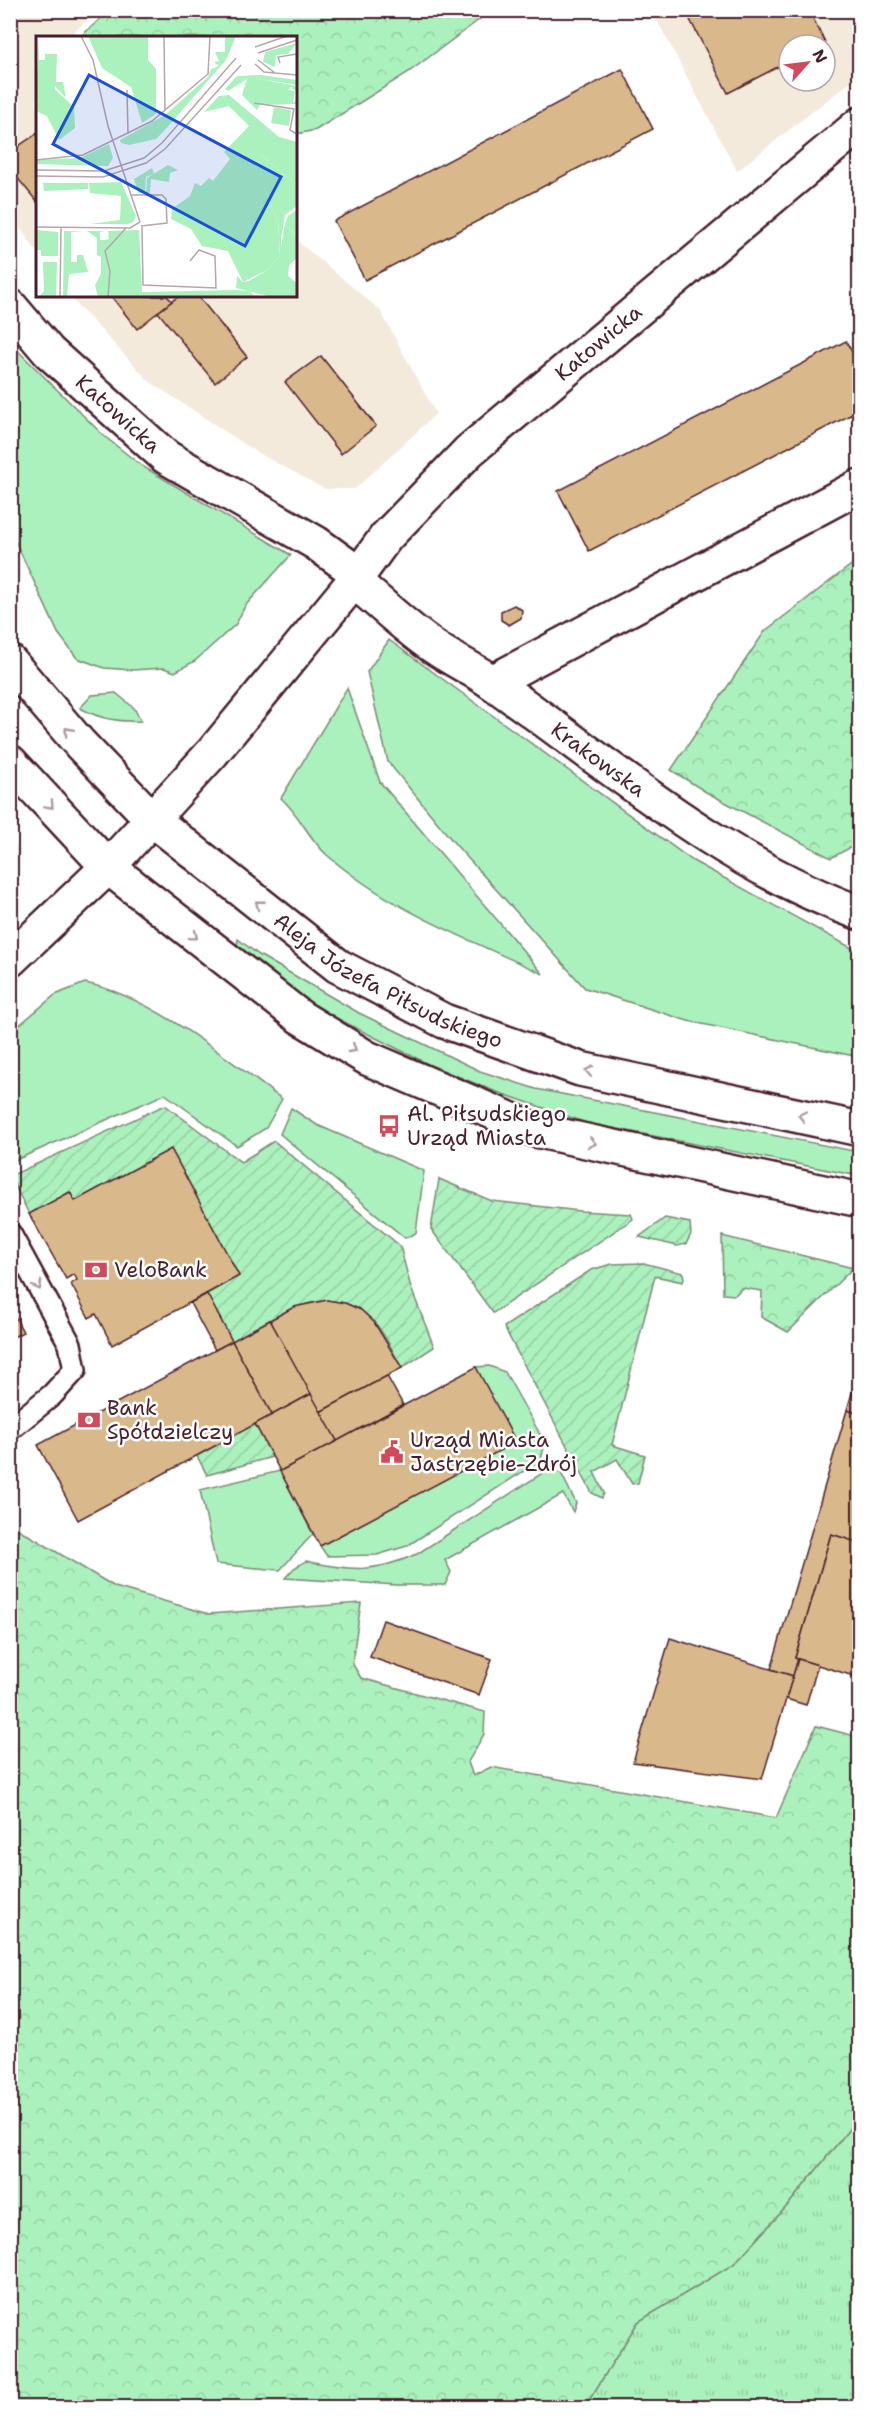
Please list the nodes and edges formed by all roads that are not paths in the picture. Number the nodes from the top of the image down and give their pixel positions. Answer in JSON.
{"nodes":[{"id":1,"x":860,"y":124,"type":"edge"},
{"id":2,"x":10,"y":306,"type":"edge"},
{"id":3,"x":860,"y":486,"type":"edge"},
{"id":4,"x":354,"y":581,"type":"junction"},
{"id":5,"x":10,"y":662,"type":"edge"},
{"id":6,"x":492,"y":682,"type":"junction"},
{"id":7,"x":10,"y":762,"type":"edge"},
{"id":8,"x":152,"y":819,"type":"junction"},
{"id":9,"x":108,"y":867,"type":"junction"},
{"id":10,"x":860,"y":913,"type":"edge"},
{"id":11,"x":10,"y":960,"type":"edge"},
{"id":12,"x":860,"y":1129,"type":"edge"},
{"id":13,"x":860,"y":1200,"type":"edge"},
{"id":14,"x":10,"y":1234,"type":"edge"},
{"id":15,"x":10,"y":1429,"type":"edge"}],
"edges":[{"from":1,"to":4,"type":"street","name":"Katowicka"},
{"from":2,"to":4,"type":"street","name":"Katowicka"},
{"from":3,"to":6,"type":"street"},
{"from":4,"to":6,"type":"street","name":"Krakowska"},
{"from":4,"to":8,"type":"street","name":"Katowicka"},
{"from":8,"to":5,"type":"street","name":"Aleja Józefa Piłsudskiego","one_way":true},
{"from":6,"to":10,"type":"street","name":"Krakowska"},
{"from":7,"to":9,"type":"street","one_way":true},
{"from":8,"to":9,"type":"street","name":"Katowicka"},
{"from":12,"to":8,"type":"street","name":"Aleja Józefa Piłsudskiego","one_way":true},
{"from":9,"to":11,"type":"street","name":"Katowicka"},
{"from":9,"to":13,"type":"street","one_way":true},
{"from":14,"to":15,"type":"lane","one_way":true}]}
